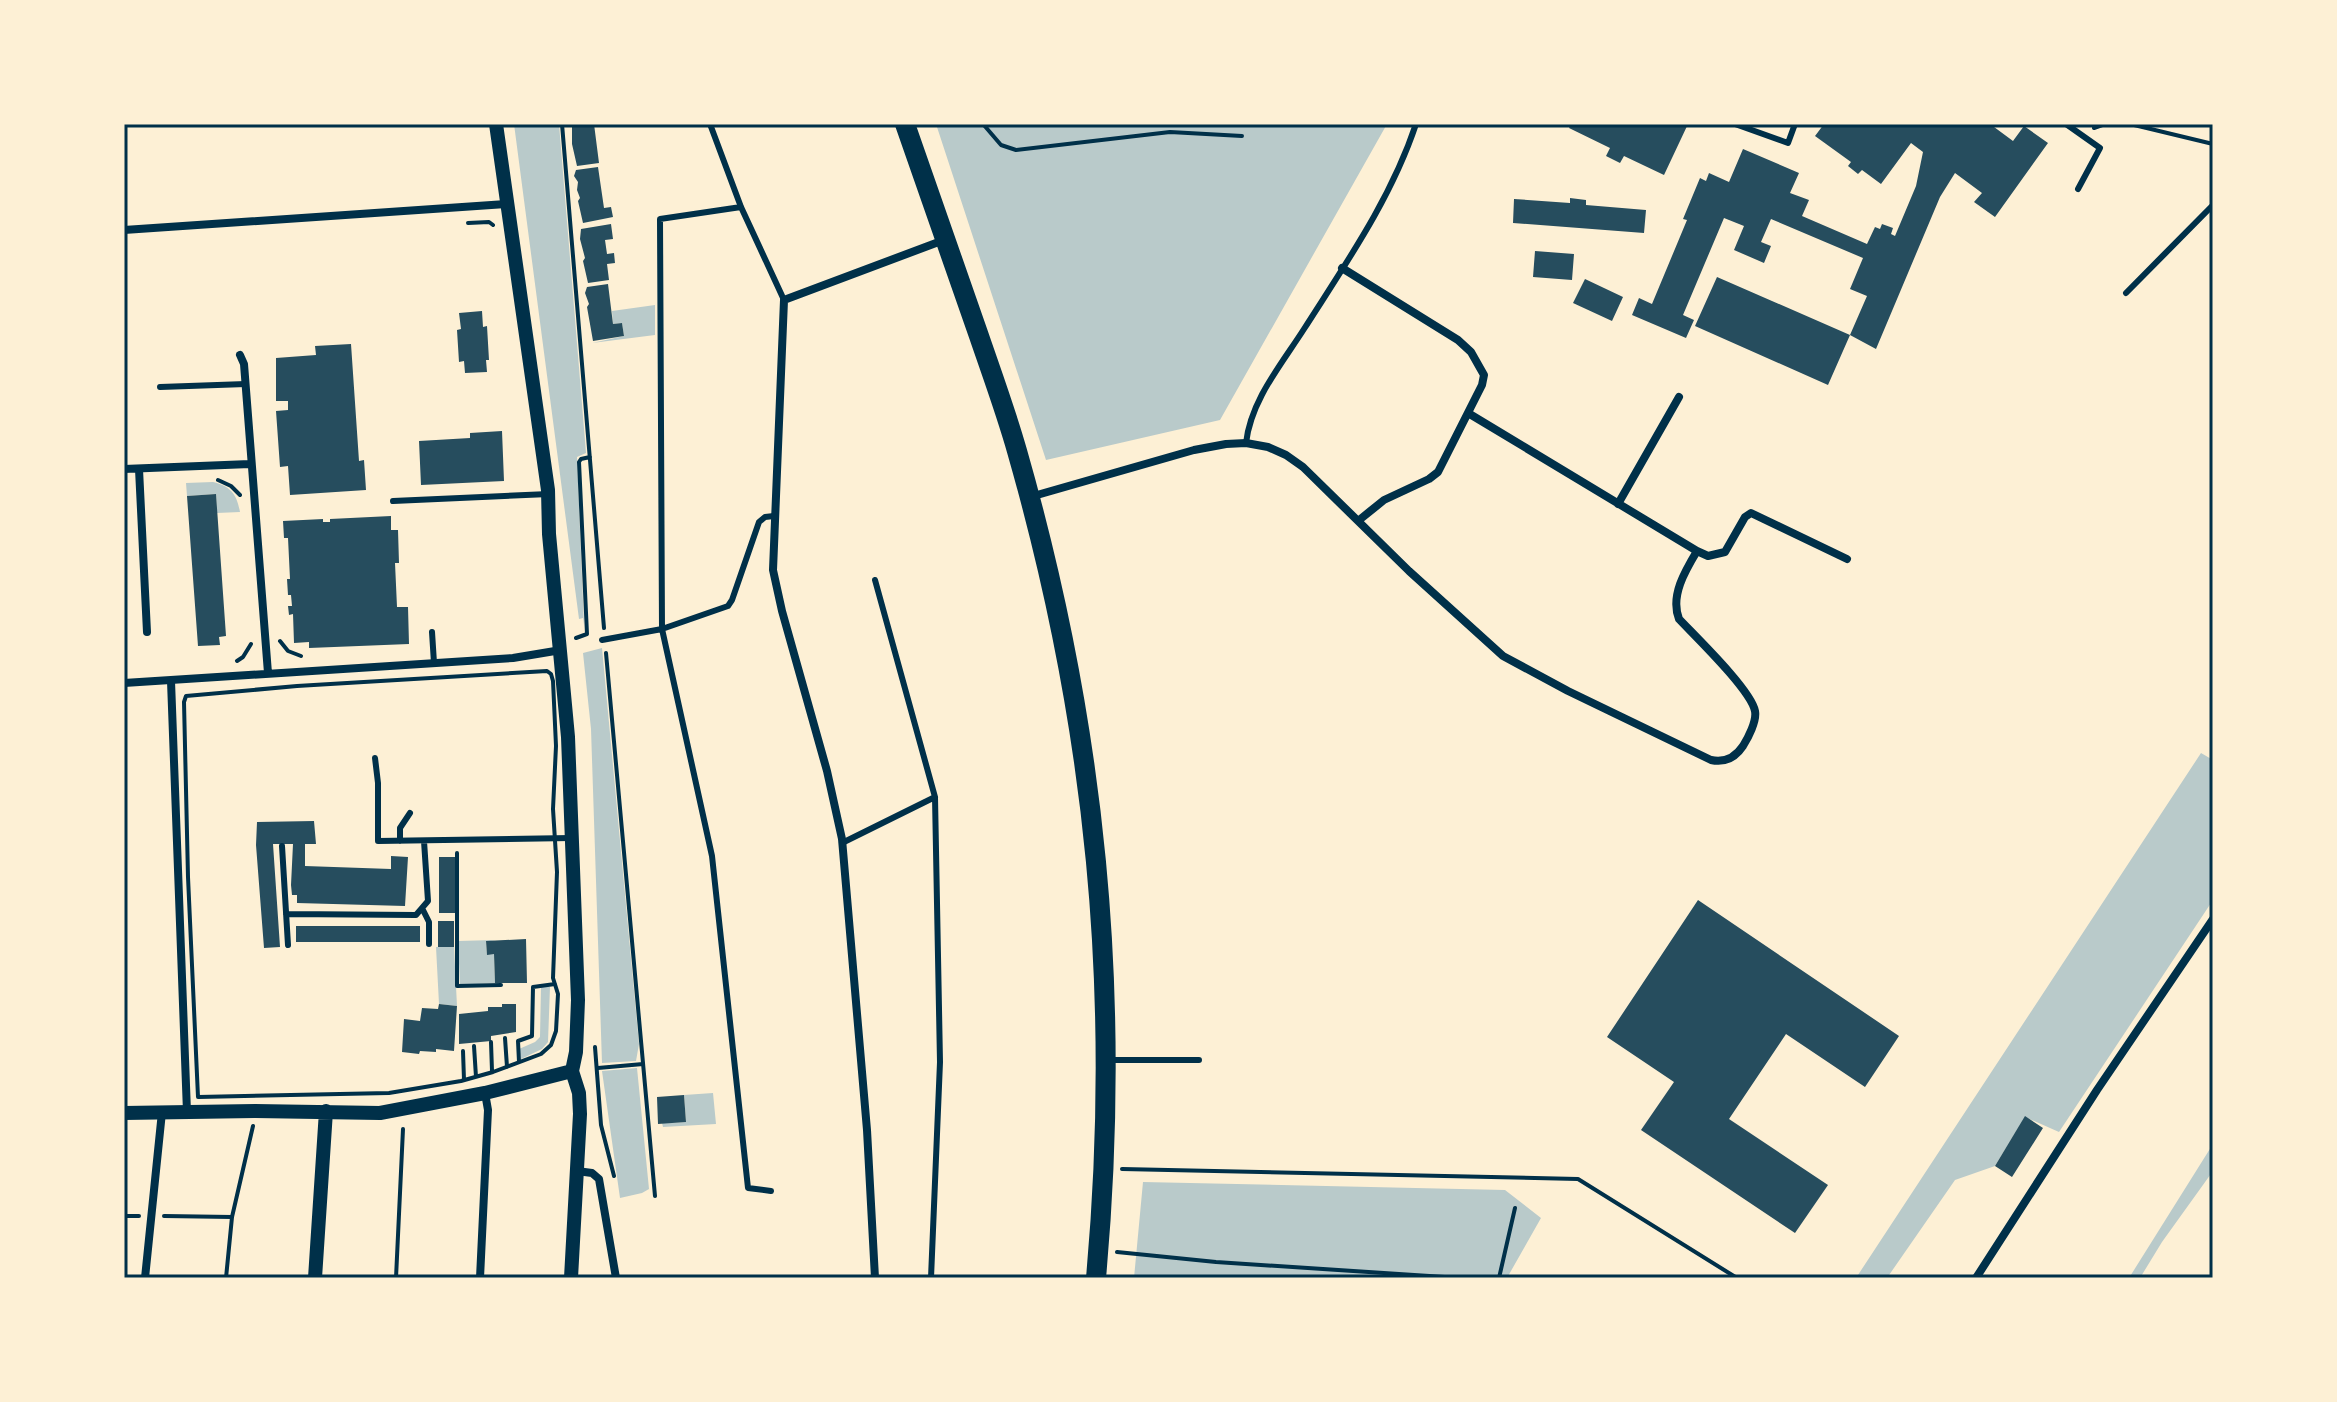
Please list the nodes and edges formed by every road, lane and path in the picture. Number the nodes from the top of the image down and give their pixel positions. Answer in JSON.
{"nodes":[{"id":1,"x":496,"y":124,"type":"edge"},
{"id":2,"x":562,"y":124,"type":"edge"},
{"id":3,"x":710,"y":124,"type":"edge"},
{"id":4,"x":905,"y":124,"type":"edge"},
{"id":5,"x":983,"y":124,"type":"edge"},
{"id":6,"x":1416,"y":124,"type":"edge"},
{"id":7,"x":1735,"y":124,"type":"edge"},
{"id":8,"x":1795,"y":124,"type":"edge"},
{"id":9,"x":2066,"y":124,"type":"edge"},
{"id":10,"x":2130,"y":124,"type":"edge"},
{"id":11,"x":1242,"y":136,"type":"dead end"},
{"id":12,"x":2213,"y":144,"type":"edge"},
{"id":13,"x":2078,"y":189,"type":"dead end"},
{"id":14,"x":506,"y":204,"type":"junction"},
{"id":15,"x":2213,"y":205,"type":"edge"},
{"id":16,"x":741,"y":207,"type":"junction"},
{"id":17,"x":468,"y":223,"type":"dead end"},
{"id":18,"x":493,"y":225,"type":"dead end"},
{"id":19,"x":124,"y":230,"type":"edge"},
{"id":20,"x":945,"y":240,"type":"junction"},
{"id":21,"x":1342,"y":268,"type":"junction"},
{"id":22,"x":2126,"y":293,"type":"dead end"},
{"id":23,"x":784,"y":300,"type":"junction"},
{"id":24,"x":240,"y":355,"type":"dead end"},
{"id":25,"x":246,"y":384,"type":"junction"},
{"id":26,"x":160,"y":387,"type":"dead end"},
{"id":27,"x":1679,"y":397,"type":"dead end"},
{"id":28,"x":1468,"y":413,"type":"junction"},
{"id":29,"x":1246,"y":443,"type":"junction"},
{"id":30,"x":590,"y":457,"type":"junction"},
{"id":31,"x":250,"y":464,"type":"junction"},
{"id":32,"x":124,"y":469,"type":"edge"},
{"id":33,"x":139,"y":469,"type":"junction"},
{"id":34,"x":204,"y":480,"type":"dead end"},
{"id":35,"x":549,"y":494,"type":"junction"},
{"id":36,"x":1030,"y":497,"type":"junction"},
{"id":37,"x":241,"y":501,"type":"dead end"},
{"id":38,"x":393,"y":501,"type":"dead end"},
{"id":39,"x":1618,"y":504,"type":"junction"},
{"id":40,"x":774,"y":516,"type":"junction"},
{"id":41,"x":1358,"y":521,"type":"junction"},
{"id":42,"x":1697,"y":551,"type":"junction"},
{"id":43,"x":1847,"y":559,"type":"dead end"},
{"id":44,"x":875,"y":580,"type":"dead end"},
{"id":45,"x":662,"y":629,"type":"junction"},
{"id":46,"x":147,"y":632,"type":"dead end"},
{"id":47,"x":432,"y":632,"type":"dead end"},
{"id":48,"x":278,"y":635,"type":"dead end"},
{"id":49,"x":252,"y":638,"type":"dead end"},
{"id":50,"x":574,"y":638,"type":"dead end"},
{"id":51,"x":603,"y":640,"type":"junction"},
{"id":52,"x":561,"y":650,"type":"junction"},
{"id":53,"x":306,"y":657,"type":"dead end"},
{"id":54,"x":236,"y":661,"type":"dead end"},
{"id":55,"x":434,"y":663,"type":"junction"},
{"id":56,"x":268,"y":673,"type":"junction"},
{"id":57,"x":171,"y":681,"type":"junction"},
{"id":58,"x":124,"y":683,"type":"edge"},
{"id":59,"x":375,"y":758,"type":"dead end"},
{"id":60,"x":935,"y":797,"type":"junction"},
{"id":61,"x":410,"y":813,"type":"dead end"},
{"id":62,"x":553,"y":838,"type":"junction"},
{"id":63,"x":571,"y":838,"type":"junction"},
{"id":64,"x":400,"y":841,"type":"junction"},
{"id":65,"x":424,"y":841,"type":"junction"},
{"id":66,"x":842,"y":843,"type":"junction"},
{"id":67,"x":282,"y":846,"type":"dead end"},
{"id":68,"x":457,"y":853,"type":"dead end"},
{"id":69,"x":423,"y":910,"type":"junction"},
{"id":70,"x":286,"y":914,"type":"junction"},
{"id":71,"x":2213,"y":919,"type":"edge"},
{"id":72,"x":429,"y":944,"type":"dead end"},
{"id":73,"x":288,"y":945,"type":"dead end"},
{"id":74,"x":555,"y":984,"type":"junction"},
{"id":75,"x":501,"y":985,"type":"dead end"},
{"id":76,"x":505,"y":1038,"type":"dead end"},
{"id":77,"x":491,"y":1042,"type":"dead end"},
{"id":78,"x":474,"y":1046,"type":"dead end"},
{"id":79,"x":463,"y":1051,"type":"dead end"},
{"id":80,"x":1107,"y":1060,"type":"junction"},
{"id":81,"x":1199,"y":1060,"type":"dead end"},
{"id":82,"x":519,"y":1062,"type":"junction"},
{"id":83,"x":643,"y":1064,"type":"junction"},
{"id":84,"x":507,"y":1067,"type":"junction"},
{"id":85,"x":598,"y":1068,"type":"dead end"},
{"id":86,"x":572,"y":1071,"type":"junction"},
{"id":87,"x":493,"y":1072,"type":"junction"},
{"id":88,"x":476,"y":1077,"type":"junction"},
{"id":89,"x":464,"y":1080,"type":"junction"},
{"id":90,"x":485,"y":1093,"type":"junction"},
{"id":91,"x":257,"y":1111,"type":"junction"},
{"id":92,"x":326,"y":1111,"type":"junction"},
{"id":93,"x":162,"y":1112,"type":"junction"},
{"id":94,"x":187,"y":1112,"type":"junction"},
{"id":95,"x":124,"y":1113,"type":"edge"},
{"id":96,"x":403,"y":1129,"type":"dead end"},
{"id":97,"x":1104,"y":1168,"type":"junction"},
{"id":98,"x":577,"y":1171,"type":"junction"},
{"id":99,"x":771,"y":1191,"type":"dead end"},
{"id":100,"x":655,"y":1196,"type":"dead end"},
{"id":101,"x":1515,"y":1208,"type":"dead end"},
{"id":102,"x":152,"y":1215,"type":"junction"},
{"id":103,"x":232,"y":1217,"type":"junction"},
{"id":104,"x":1098,"y":1251,"type":"junction"},
{"id":105,"x":145,"y":1278,"type":"edge"},
{"id":106,"x":226,"y":1278,"type":"edge"},
{"id":107,"x":315,"y":1278,"type":"edge"},
{"id":108,"x":396,"y":1278,"type":"edge"},
{"id":109,"x":480,"y":1278,"type":"edge"},
{"id":110,"x":571,"y":1278,"type":"edge"},
{"id":111,"x":616,"y":1278,"type":"edge"},
{"id":112,"x":875,"y":1278,"type":"edge"},
{"id":113,"x":931,"y":1278,"type":"edge"},
{"id":114,"x":1096,"y":1278,"type":"edge"},
{"id":115,"x":1460,"y":1278,"type":"edge"},
{"id":116,"x":1499,"y":1278,"type":"edge"},
{"id":117,"x":1737,"y":1278,"type":"edge"},
{"id":118,"x":1976,"y":1278,"type":"edge"}],
"edges":[{"from":1,"to":14,"type":"street"},
{"from":2,"to":30,"type":"path"},
{"from":3,"to":16,"type":"lane"},
{"from":4,"to":20,"type":"main road"},
{"from":5,"to":11,"type":"path"},
{"from":6,"to":21,"type":"lane"},
{"from":7,"to":8,"type":"lane"},
{"from":9,"to":13,"type":"lane"},
{"from":10,"to":12,"type":"path"},
{"from":14,"to":19,"type":"street"},
{"from":14,"to":35,"type":"street"},
{"from":15,"to":22,"type":"lane"},
{"from":16,"to":23,"type":"lane"},
{"from":16,"to":45,"type":"lane"},
{"from":17,"to":18,"type":"path"},
{"from":20,"to":23,"type":"street"},
{"from":20,"to":36,"type":"main road"},
{"from":21,"to":28,"type":"street"},
{"from":21,"to":29,"type":"lane"},
{"from":23,"to":40,"type":"street"},
{"from":24,"to":25,"type":"street"},
{"from":25,"to":26,"type":"lane"},
{"from":25,"to":31,"type":"street"},
{"from":27,"to":39,"type":"street"},
{"from":28,"to":39,"type":"street"},
{"from":28,"to":41,"type":"street"},
{"from":29,"to":36,"type":"street"},
{"from":29,"to":41,"type":"street"},
{"from":30,"to":50,"type":"path"},
{"from":30,"to":51,"type":"path"},
{"from":31,"to":33,"type":"street"},
{"from":31,"to":56,"type":"street"},
{"from":32,"to":33,"type":"street"},
{"from":33,"to":46,"type":"street"},
{"from":34,"to":37,"type":"path"},
{"from":35,"to":38,"type":"lane"},
{"from":35,"to":52,"type":"street"},
{"from":36,"to":80,"type":"main road"},
{"from":39,"to":42,"type":"street"},
{"from":40,"to":45,"type":"lane"},
{"from":40,"to":66,"type":"street"},
{"from":41,"to":42,"type":"street"},
{"from":42,"to":43,"type":"street"},
{"from":44,"to":60,"type":"lane"},
{"from":45,"to":51,"type":"lane"},
{"from":45,"to":99,"type":"lane"},
{"from":47,"to":55,"type":"lane"},
{"from":48,"to":53,"type":"path"},
{"from":49,"to":54,"type":"path"},
{"from":51,"to":83,"type":"path"},
{"from":52,"to":55,"type":"street"},
{"from":52,"to":63,"type":"street"},
{"from":55,"to":56,"type":"street"},
{"from":56,"to":57,"type":"street"},
{"from":57,"to":58,"type":"street"},
{"from":57,"to":94,"type":"street"},
{"from":59,"to":64,"type":"lane"},
{"from":60,"to":66,"type":"lane"},
{"from":60,"to":113,"type":"lane"},
{"from":61,"to":64,"type":"lane"},
{"from":62,"to":63,"type":"lane"},
{"from":62,"to":65,"type":"lane"},
{"from":62,"to":74,"type":"path"},
{"from":62,"to":89,"type":"path"},
{"from":63,"to":86,"type":"street"},
{"from":64,"to":65,"type":"lane"},
{"from":65,"to":69,"type":"lane"},
{"from":66,"to":112,"type":"street"},
{"from":67,"to":70,"type":"lane"},
{"from":68,"to":75,"type":"path"},
{"from":69,"to":70,"type":"lane"},
{"from":69,"to":72,"type":"lane"},
{"from":70,"to":73,"type":"lane"},
{"from":71,"to":118,"type":"street"},
{"from":74,"to":82,"type":"path"},
{"from":74,"to":82,"type":"path"},
{"from":76,"to":84,"type":"path"},
{"from":77,"to":87,"type":"path"},
{"from":78,"to":88,"type":"path"},
{"from":79,"to":89,"type":"path"},
{"from":80,"to":81,"type":"lane"},
{"from":80,"to":97,"type":"main road"},
{"from":82,"to":84,"type":"path"},
{"from":83,"to":85,"type":"path"},
{"from":83,"to":100,"type":"path"},
{"from":84,"to":87,"type":"path"},
{"from":86,"to":90,"type":"street"},
{"from":86,"to":98,"type":"street"},
{"from":87,"to":88,"type":"path"},
{"from":88,"to":89,"type":"path"},
{"from":90,"to":92,"type":"street"},
{"from":90,"to":109,"type":"street"},
{"from":91,"to":92,"type":"street"},
{"from":91,"to":94,"type":"street"},
{"from":91,"to":103,"type":"path"},
{"from":92,"to":107,"type":"street"},
{"from":93,"to":94,"type":"street"},
{"from":93,"to":95,"type":"street"},
{"from":93,"to":102,"type":"street"},
{"from":96,"to":108,"type":"path"},
{"from":97,"to":104,"type":"main road"},
{"from":97,"to":117,"type":"path"},
{"from":98,"to":110,"type":"street"},
{"from":98,"to":111,"type":"street"},
{"from":101,"to":116,"type":"path"},
{"from":102,"to":103,"type":"path"},
{"from":102,"to":105,"type":"street"},
{"from":103,"to":106,"type":"path"},
{"from":104,"to":114,"type":"main road"},
{"from":104,"to":115,"type":"path"}]}
